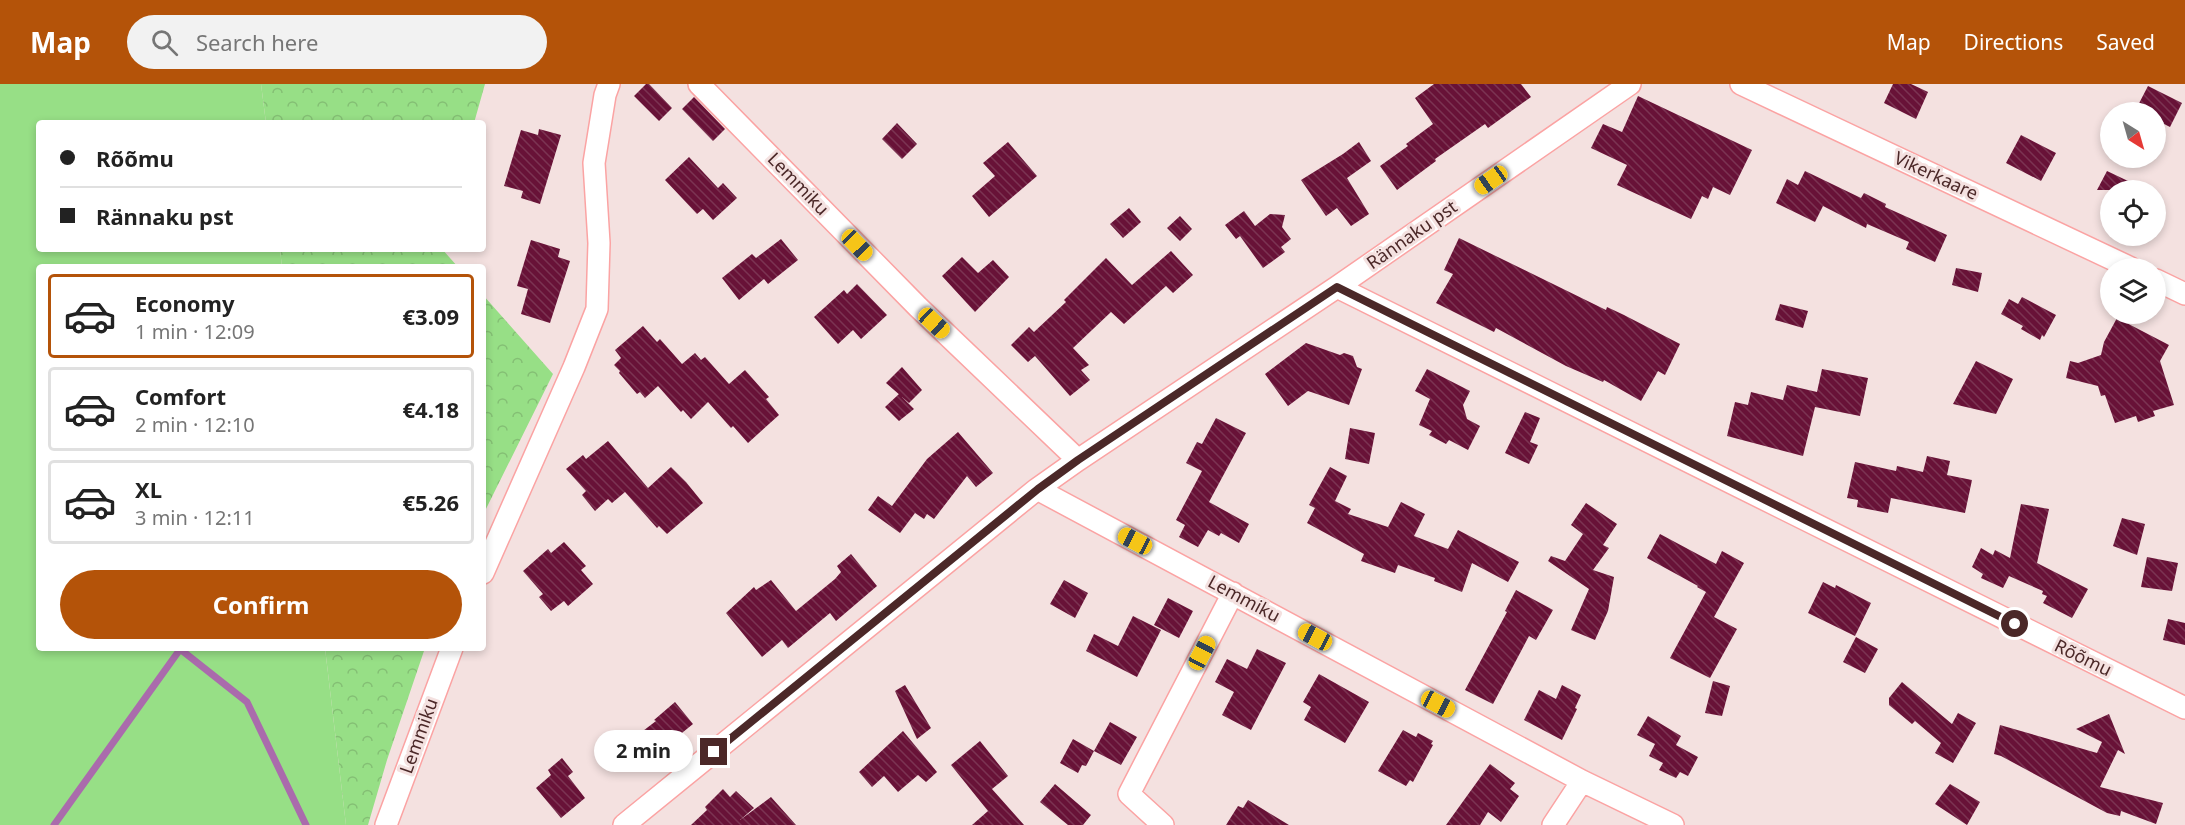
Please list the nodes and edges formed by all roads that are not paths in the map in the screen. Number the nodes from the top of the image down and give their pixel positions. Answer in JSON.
{"nodes":[{"id":1,"x":609,"y":84,"type":"edge"},
{"id":2,"x":699,"y":84,"type":"edge"},
{"id":3,"x":1630,"y":84,"type":"edge"},
{"id":4,"x":1741,"y":84,"type":"edge"},
{"id":5,"x":2110,"y":258,"type":"edge"},
{"id":6,"x":2166,"y":285,"type":"edge"},
{"id":7,"x":1337,"y":287,"type":"junction"},
{"id":8,"x":2185,"y":294,"type":"edge"},
{"id":9,"x":1078,"y":460,"type":"junction"},
{"id":10,"x":1038,"y":489,"type":"junction"},
{"id":11,"x":486,"y":566,"type":"edge"},
{"id":12,"x":1233,"y":593,"type":"junction"},
{"id":13,"x":451,"y":651,"type":"edge"},
{"id":14,"x":2185,"y":708,"type":"edge"},
{"id":15,"x":1582,"y":781,"type":"junction"},
{"id":16,"x":386,"y":825,"type":"edge"},
{"id":17,"x":624,"y":825,"type":"edge"},
{"id":18,"x":1163,"y":825,"type":"edge"},
{"id":19,"x":1553,"y":825,"type":"edge"},
{"id":20,"x":1673,"y":825,"type":"edge"}],
"edges":[{"from":1,"to":11,"type":"street"},
{"from":2,"to":9,"type":"street","name":"Lemmiku"},
{"from":3,"to":7,"type":"street","name":"Rännaku pst"},
{"from":4,"to":5,"type":"street","name":"Vikerkaare"},
{"from":6,"to":8,"type":"street"},
{"from":7,"to":9,"type":"street","name":"Rännaku pst"},
{"from":7,"to":14,"type":"street","name":"Rõõmu"},
{"from":9,"to":10,"type":"street","name":"Rännaku pst"},
{"from":10,"to":12,"type":"street","name":"Lemmiku"},
{"from":10,"to":17,"type":"street","name":"Rännaku pst"},
{"from":12,"to":15,"type":"street","name":"Lemmiku"},
{"from":12,"to":18,"type":"street"},
{"from":13,"to":16,"type":"street","name":"Lemmiku"},
{"from":15,"to":19,"type":"street"},
{"from":15,"to":20,"type":"street","name":"Lemmiku"}]}
